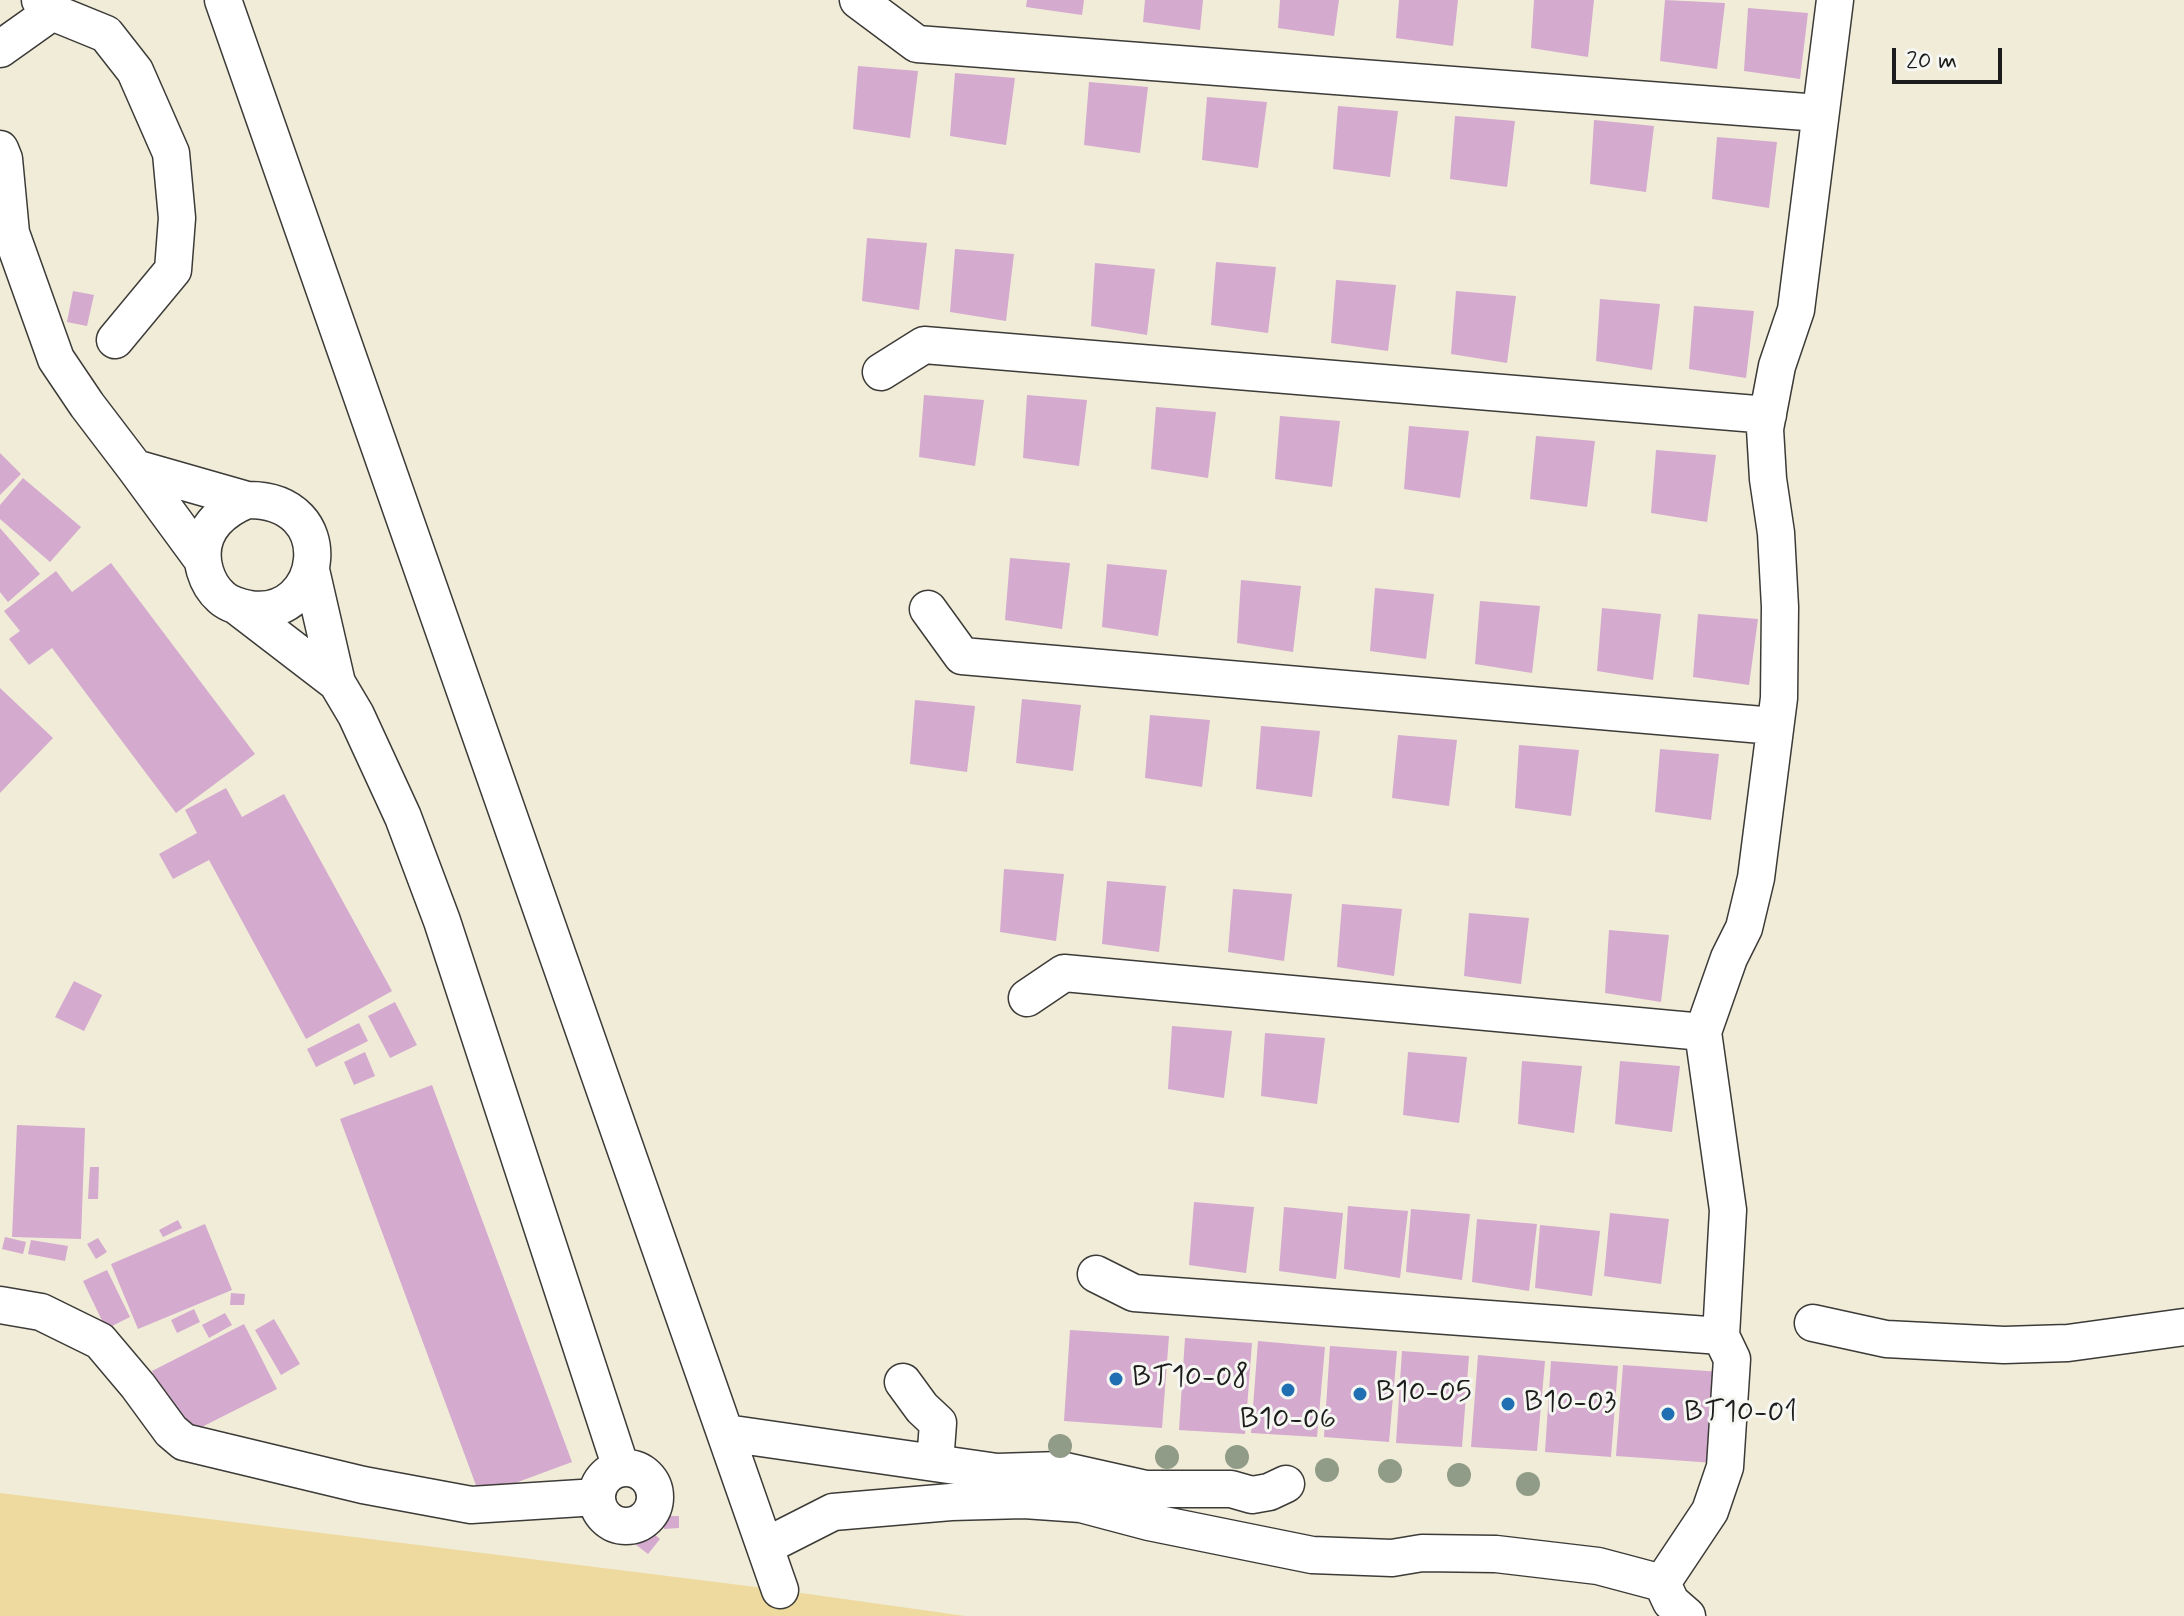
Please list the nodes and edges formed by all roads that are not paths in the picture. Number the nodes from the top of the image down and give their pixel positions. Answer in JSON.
{"nodes":[{"id":1,"x":223,"y":0,"type":"edge"},
{"id":2,"x":858,"y":0,"type":"edge"},
{"id":3,"x":1835,"y":0,"type":"edge"},
{"id":4,"x":47,"y":4,"type":"edge"},
{"id":5,"x":0,"y":49,"type":"edge"},
{"id":6,"x":1819,"y":113,"type":"junction"},
{"id":7,"x":0,"y":149,"type":"edge"},
{"id":8,"x":6,"y":234,"type":"edge"},
{"id":9,"x":115,"y":340,"type":"dead end"},
{"id":10,"x":881,"y":372,"type":"dead end"},
{"id":11,"x":1768,"y":415,"type":"junction"},
{"id":12,"x":135,"y":468,"type":"junction"},
{"id":13,"x":247,"y":500,"type":"junction"},
{"id":14,"x":201,"y":558,"type":"junction"},
{"id":15,"x":311,"y":570,"type":"junction"},
{"id":16,"x":238,"y":607,"type":"junction"},
{"id":17,"x":928,"y":609,"type":"dead end"},
{"id":18,"x":337,"y":683,"type":"junction"},
{"id":19,"x":1774,"y":726,"type":"junction"},
{"id":20,"x":1027,"y":998,"type":"dead end"},
{"id":21,"x":1703,"y":1032,"type":"junction"},
{"id":22,"x":1096,"y":1274,"type":"dead end"},
{"id":23,"x":0,"y":1305,"type":"edge"},
{"id":24,"x":1813,"y":1323,"type":"dead end"},
{"id":25,"x":2184,"y":1327,"type":"edge"},
{"id":26,"x":1721,"y":1336,"type":"junction"},
{"id":27,"x":903,"y":1382,"type":"dead end"},
{"id":28,"x":726,"y":1433,"type":"junction"},
{"id":29,"x":935,"y":1463,"type":"junction"},
{"id":30,"x":621,"y":1468,"type":"junction"},
{"id":31,"x":1286,"y":1484,"type":"dead end"},
{"id":32,"x":597,"y":1497,"type":"junction"},
{"id":33,"x":766,"y":1546,"type":"junction"},
{"id":34,"x":1662,"y":1583,"type":"junction"},
{"id":35,"x":780,"y":1590,"type":"dead end"},
{"id":36,"x":1687,"y":1616,"type":"edge"}],
"edges":[{"from":1,"to":28,"type":"street"},
{"from":2,"to":6,"type":"street"},
{"from":3,"to":6,"type":"street"},
{"from":4,"to":5,"type":"street"},
{"from":4,"to":9,"type":"street"},
{"from":6,"to":11,"type":"street"},
{"from":7,"to":8,"type":"street"},
{"from":8,"to":12,"type":"street"},
{"from":10,"to":11,"type":"street"},
{"from":11,"to":19,"type":"street"},
{"from":12,"to":13,"type":"street"},
{"from":12,"to":14,"type":"street"},
{"from":13,"to":14,"type":"street"},
{"from":13,"to":15,"type":"street"},
{"from":14,"to":16,"type":"street"},
{"from":15,"to":16,"type":"street"},
{"from":15,"to":18,"type":"street"},
{"from":16,"to":18,"type":"street"},
{"from":17,"to":19,"type":"street"},
{"from":18,"to":30,"type":"street"},
{"from":19,"to":21,"type":"street"},
{"from":20,"to":21,"type":"street"},
{"from":21,"to":26,"type":"street"},
{"from":22,"to":26,"type":"street"},
{"from":23,"to":32,"type":"street"},
{"from":24,"to":25,"type":"street"},
{"from":26,"to":34,"type":"street"},
{"from":27,"to":29,"type":"street"},
{"from":28,"to":29,"type":"street"},
{"from":28,"to":33,"type":"street"},
{"from":29,"to":31,"type":"street"},
{"from":30,"to":32,"type":"street"},
{"from":30,"to":32,"type":"street"},
{"from":33,"to":34,"type":"street"},
{"from":33,"to":35,"type":"street"},
{"from":34,"to":36,"type":"street"}]}
